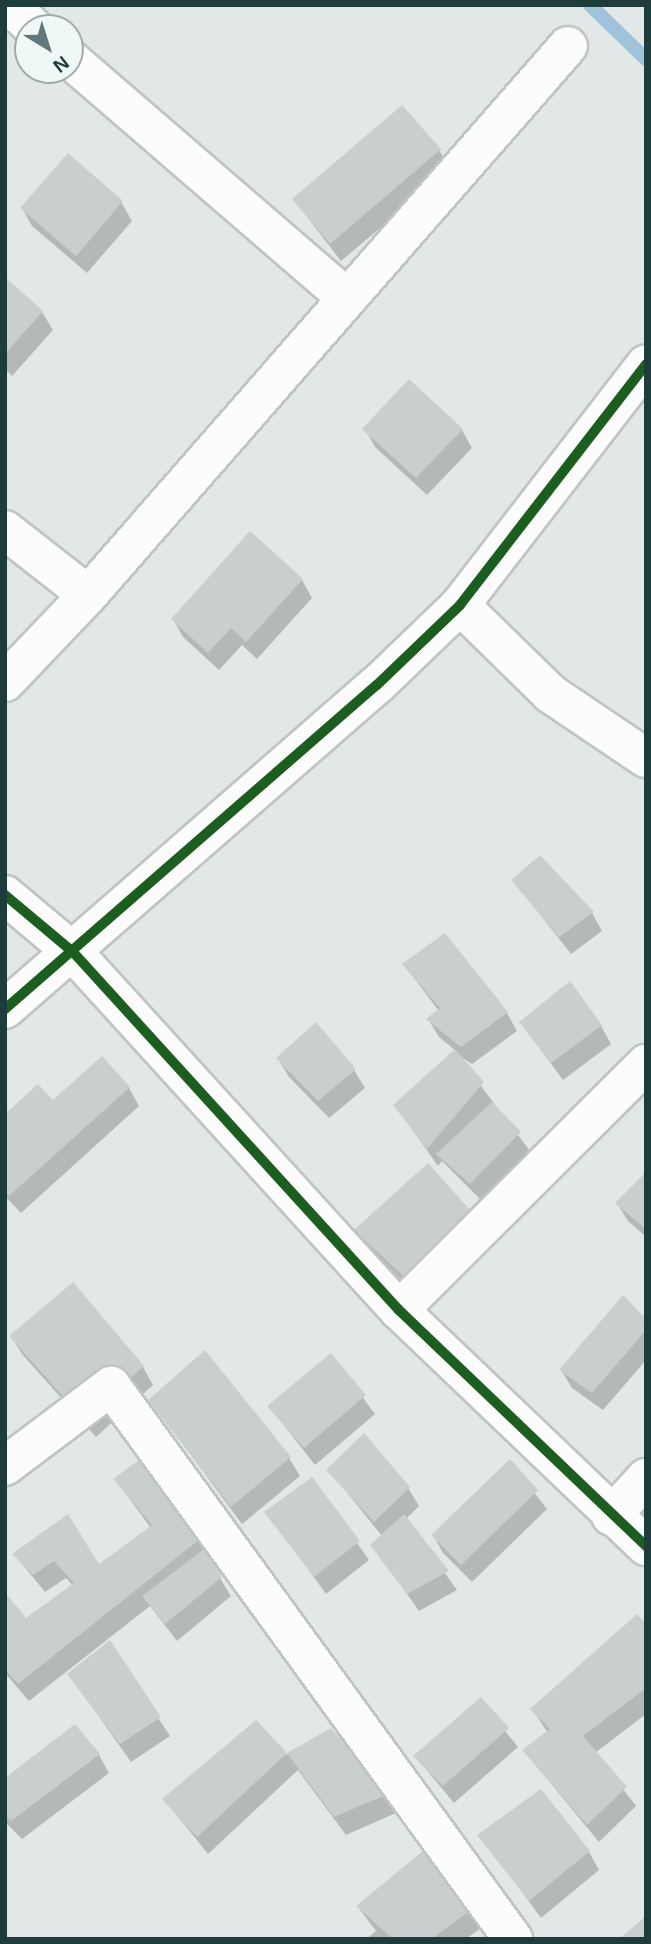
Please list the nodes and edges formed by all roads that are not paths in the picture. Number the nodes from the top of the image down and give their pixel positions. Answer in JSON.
{"nodes":[{"id":1,"x":568,"y":46,"type":"dead end"},
{"id":2,"x":84,"y":71,"type":"edge"},
{"id":3,"x":346,"y":298,"type":"junction"},
{"id":4,"x":646,"y":364,"type":"edge"},
{"id":5,"x":5,"y":530,"type":"edge"},
{"id":6,"x":88,"y":595,"type":"junction"},
{"id":7,"x":460,"y":605,"type":"junction"},
{"id":8,"x":5,"y":682,"type":"edge"},
{"id":9,"x":646,"y":758,"type":"edge"},
{"id":10,"x":5,"y":895,"type":"edge"},
{"id":11,"x":73,"y":952,"type":"junction"},
{"id":12,"x":5,"y":1009,"type":"edge"},
{"id":13,"x":646,"y":1064,"type":"edge"},
{"id":14,"x":399,"y":1310,"type":"junction"},
{"id":15,"x":5,"y":1466,"type":"edge"},
{"id":16,"x":646,"y":1478,"type":"edge"},
{"id":17,"x":611,"y":1516,"type":"junction"},
{"id":18,"x":646,"y":1546,"type":"edge"},
{"id":19,"x":513,"y":1939,"type":"edge"}],
"edges":[{"from":1,"to":3,"type":"street"},
{"from":2,"to":3,"type":"street"},
{"from":3,"to":6,"type":"street"},
{"from":4,"to":7,"type":"street"},
{"from":5,"to":6,"type":"street"},
{"from":6,"to":8,"type":"street"},
{"from":7,"to":9,"type":"street"},
{"from":7,"to":11,"type":"street"},
{"from":10,"to":11,"type":"street"},
{"from":11,"to":12,"type":"street"},
{"from":11,"to":14,"type":"street"},
{"from":13,"to":14,"type":"street"},
{"from":14,"to":17,"type":"street"},
{"from":15,"to":19,"type":"street"},
{"from":16,"to":17,"type":"street"},
{"from":17,"to":18,"type":"street"}]}
